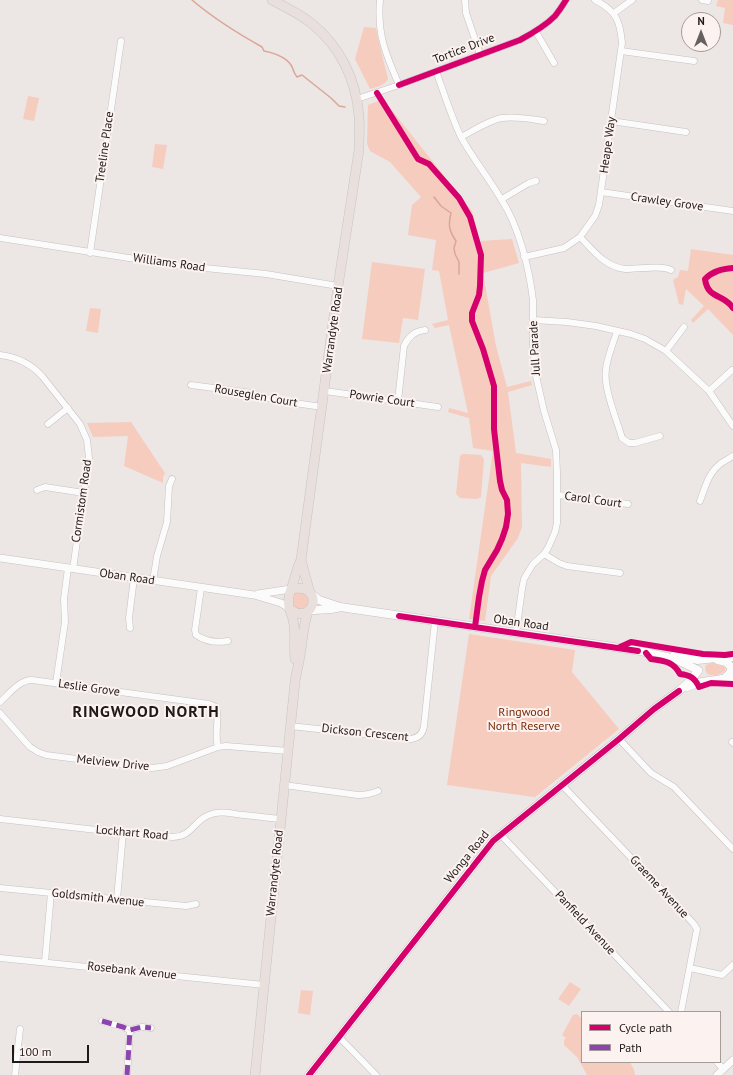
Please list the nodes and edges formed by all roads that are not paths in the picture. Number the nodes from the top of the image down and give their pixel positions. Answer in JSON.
{"nodes":[{"id":1,"x":272,"y":0,"type":"edge"},
{"id":2,"x":380,"y":0,"type":"edge"},
{"id":3,"x":465,"y":0,"type":"edge"},
{"id":4,"x":566,"y":0,"type":"edge"},
{"id":5,"x":595,"y":0,"type":"edge"},
{"id":6,"x":632,"y":0,"type":"edge"},
{"id":7,"x":614,"y":13,"type":"junction"},
{"id":8,"x":536,"y":32,"type":"junction"},
{"id":9,"x":121,"y":41,"type":"dead end"},
{"id":10,"x":621,"y":51,"type":"junction"},
{"id":11,"x":480,"y":54,"type":"junction"},
{"id":12,"x":694,"y":61,"type":"dead end"},
{"id":13,"x":554,"y":63,"type":"dead end"},
{"id":14,"x":436,"y":71,"type":"junction"},
{"id":15,"x":399,"y":85,"type":"junction"},
{"id":16,"x":357,"y":99,"type":"junction"},
{"id":17,"x":544,"y":121,"type":"dead end"},
{"id":18,"x":611,"y":121,"type":"junction"},
{"id":19,"x":686,"y":132,"type":"dead end"},
{"id":20,"x":461,"y":137,"type":"junction"},
{"id":21,"x":536,"y":181,"type":"dead end"},
{"id":22,"x":601,"y":192,"type":"junction"},
{"id":23,"x":502,"y":199,"type":"junction"},
{"id":24,"x":733,"y":211,"type":"edge"},
{"id":25,"x":580,"y":237,"type":"junction"},
{"id":26,"x":0,"y":238,"type":"edge"},
{"id":27,"x":90,"y":252,"type":"junction"},
{"id":28,"x":524,"y":257,"type":"junction"},
{"id":29,"x":671,"y":270,"type":"dead end"},
{"id":30,"x":338,"y":286,"type":"junction"},
{"id":31,"x":533,"y":320,"type":"junction"},
{"id":32,"x":684,"y":327,"type":"dead end"},
{"id":33,"x":425,"y":330,"type":"dead end"},
{"id":34,"x":617,"y":330,"type":"junction"},
{"id":35,"x":666,"y":351,"type":"junction"},
{"id":36,"x":0,"y":355,"type":"edge"},
{"id":37,"x":732,"y":370,"type":"edge"},
{"id":38,"x":190,"y":385,"type":"dead end"},
{"id":39,"x":325,"y":391,"type":"junction"},
{"id":40,"x":708,"y":391,"type":"junction"},
{"id":41,"x":398,"y":401,"type":"junction"},
{"id":42,"x":322,"y":407,"type":"junction"},
{"id":43,"x":438,"y":407,"type":"dead end"},
{"id":44,"x":68,"y":408,"type":"junction"},
{"id":45,"x":48,"y":424,"type":"dead end"},
{"id":46,"x":733,"y":426,"type":"edge"},
{"id":47,"x":660,"y":436,"type":"dead end"},
{"id":48,"x":733,"y":456,"type":"edge"},
{"id":49,"x":172,"y":478,"type":"dead end"},
{"id":50,"x":37,"y":490,"type":"dead end"},
{"id":51,"x":84,"y":493,"type":"junction"},
{"id":52,"x":558,"y":495,"type":"junction"},
{"id":53,"x":700,"y":502,"type":"dead end"},
{"id":54,"x":628,"y":504,"type":"dead end"},
{"id":55,"x":544,"y":554,"type":"junction"},
{"id":56,"x":0,"y":558,"type":"edge"},
{"id":57,"x":301,"y":560,"type":"junction"},
{"id":58,"x":70,"y":569,"type":"junction"},
{"id":59,"x":620,"y":573,"type":"dead end"},
{"id":60,"x":134,"y":578,"type":"junction"},
{"id":61,"x":153,"y":581,"type":"junction"},
{"id":62,"x":201,"y":588,"type":"junction"},
{"id":63,"x":291,"y":589,"type":"junction"},
{"id":64,"x":311,"y":593,"type":"junction"},
{"id":65,"x":254,"y":595,"type":"junction"},
{"id":66,"x":340,"y":607,"type":"junction"},
{"id":67,"x":289,"y":608,"type":"junction"},
{"id":68,"x":308,"y":611,"type":"junction"},
{"id":69,"x":435,"y":621,"type":"junction"},
{"id":70,"x":130,"y":628,"type":"dead end"},
{"id":71,"x":516,"y":633,"type":"junction"},
{"id":72,"x":228,"y":641,"type":"dead end"},
{"id":73,"x":641,"y":651,"type":"junction"},
{"id":74,"x":733,"y":656,"type":"edge"},
{"id":75,"x":707,"y":659,"type":"junction"},
{"id":76,"x":688,"y":665,"type":"junction"},
{"id":77,"x":732,"y":668,"type":"edge"},
{"id":78,"x":296,"y":670,"type":"junction"},
{"id":79,"x":698,"y":671,"type":"junction"},
{"id":80,"x":728,"y":678,"type":"edge"},
{"id":81,"x":56,"y":683,"type":"junction"},
{"id":82,"x":680,"y":690,"type":"junction"},
{"id":83,"x":0,"y":702,"type":"edge"},
{"id":84,"x":1,"y":716,"type":"edge"},
{"id":85,"x":290,"y":726,"type":"junction"},
{"id":86,"x":619,"y":739,"type":"junction"},
{"id":87,"x":218,"y":747,"type":"junction"},
{"id":88,"x":288,"y":751,"type":"junction"},
{"id":89,"x":284,"y":785,"type":"junction"},
{"id":90,"x":562,"y":785,"type":"junction"},
{"id":91,"x":378,"y":791,"type":"dead end"},
{"id":92,"x":0,"y":819,"type":"edge"},
{"id":93,"x":281,"y":819,"type":"junction"},
{"id":94,"x":123,"y":833,"type":"junction"},
{"id":95,"x":500,"y":834,"type":"junction"},
{"id":96,"x":733,"y":849,"type":"edge"},
{"id":97,"x":0,"y":888,"type":"edge"},
{"id":98,"x":51,"y":893,"type":"junction"},
{"id":99,"x":117,"y":899,"type":"junction"},
{"id":100,"x":196,"y":904,"type":"dead end"},
{"id":101,"x":0,"y":958,"type":"edge"},
{"id":102,"x":45,"y":962,"type":"junction"},
{"id":103,"x":733,"y":965,"type":"edge"},
{"id":104,"x":690,"y":968,"type":"junction"},
{"id":105,"x":264,"y":985,"type":"junction"},
{"id":106,"x":668,"y":1011,"type":"edge"},
{"id":107,"x":681,"y":1011,"type":"edge"},
{"id":108,"x":102,"y":1021,"type":"dead end"},
{"id":109,"x":151,"y":1028,"type":"dead end"},
{"id":110,"x":20,"y":1030,"type":"dead end"},
{"id":111,"x":130,"y":1030,"type":"junction"},
{"id":112,"x":339,"y":1037,"type":"junction"},
{"id":113,"x":732,"y":1062,"type":"edge"},
{"id":114,"x":718,"y":1063,"type":"edge"},
{"id":115,"x":723,"y":1069,"type":"junction"},
{"id":116,"x":15,"y":1075,"type":"edge"},
{"id":117,"x":128,"y":1075,"type":"edge"},
{"id":118,"x":254,"y":1075,"type":"edge"},
{"id":119,"x":309,"y":1075,"type":"edge"},
{"id":120,"x":376,"y":1075,"type":"edge"},
{"id":121,"x":717,"y":1075,"type":"edge"}],
"edges":[{"from":1,"to":16,"type":"main road","name":"Warrandyte Road"},
{"from":2,"to":15,"type":"street"},
{"from":3,"to":11,"type":"street"},
{"from":4,"to":8,"type":"street","name":"Tortice Drive"},
{"from":5,"to":7,"type":"street"},
{"from":6,"to":7,"type":"street"},
{"from":7,"to":10,"type":"street","name":"Heape Way"},
{"from":8,"to":11,"type":"street","name":"Tortice Drive"},
{"from":8,"to":13,"type":"street"},
{"from":9,"to":27,"type":"street","name":"Treeline Place"},
{"from":10,"to":12,"type":"street"},
{"from":10,"to":18,"type":"street","name":"Heape Way"},
{"from":11,"to":14,"type":"street","name":"Tortice Drive"},
{"from":14,"to":15,"type":"street","name":"Tortice Drive"},
{"from":14,"to":20,"type":"street","name":"Jull Parade"},
{"from":15,"to":16,"type":"street","name":"Tortice Drive"},
{"from":16,"to":30,"type":"main road","name":"Warrandyte Road"},
{"from":17,"to":20,"type":"street"},
{"from":18,"to":19,"type":"street"},
{"from":18,"to":22,"type":"street","name":"Heape Way"},
{"from":20,"to":23,"type":"street","name":"Jull Parade"},
{"from":21,"to":23,"type":"street"},
{"from":22,"to":24,"type":"street","name":"Crawley Grove"},
{"from":22,"to":25,"type":"street","name":"Heape Way"},
{"from":23,"to":28,"type":"street","name":"Jull Parade"},
{"from":25,"to":28,"type":"street","name":"Heape Way"},
{"from":25,"to":29,"type":"street"},
{"from":26,"to":27,"type":"street","name":"Williams Road"},
{"from":27,"to":30,"type":"street","name":"Williams Road"},
{"from":28,"to":31,"type":"street","name":"Jull Parade"},
{"from":30,"to":39,"type":"main road","name":"Warrandyte Road"},
{"from":31,"to":34,"type":"street"},
{"from":31,"to":52,"type":"street","name":"Jull Parade"},
{"from":32,"to":35,"type":"street"},
{"from":33,"to":41,"type":"street"},
{"from":34,"to":35,"type":"street"},
{"from":34,"to":47,"type":"street"},
{"from":35,"to":40,"type":"street"},
{"from":36,"to":44,"type":"street","name":"Cormistom Road"},
{"from":37,"to":40,"type":"street"},
{"from":38,"to":42,"type":"street","name":"Rouseglen Court"},
{"from":39,"to":41,"type":"street","name":"Powrie Court"},
{"from":39,"to":42,"type":"main road","name":"Warrandyte Road"},
{"from":40,"to":46,"type":"street"},
{"from":41,"to":43,"type":"street","name":"Powrie Court"},
{"from":42,"to":57,"type":"main road","name":"Warrandyte Road"},
{"from":44,"to":45,"type":"street"},
{"from":44,"to":51,"type":"street","name":"Cormistom Road"},
{"from":48,"to":53,"type":"street"},
{"from":49,"to":61,"type":"street"},
{"from":50,"to":51,"type":"street"},
{"from":51,"to":58,"type":"street","name":"Cormistom Road"},
{"from":52,"to":54,"type":"street","name":"Carol Court"},
{"from":52,"to":55,"type":"street","name":"Jull Parade"},
{"from":55,"to":59,"type":"street"},
{"from":55,"to":71,"type":"street","name":"Jull Parade"},
{"from":56,"to":58,"type":"street","name":"Oban Road"},
{"from":57,"to":63,"type":"main road","name":"Warrandyte Road"},
{"from":57,"to":64,"type":"main road","name":"Warrandyte Road"},
{"from":58,"to":60,"type":"street","name":"Oban Road"},
{"from":58,"to":81,"type":"street","name":"Cormistom Road"},
{"from":60,"to":61,"type":"street","name":"Oban Road"},
{"from":60,"to":70,"type":"street"},
{"from":61,"to":62,"type":"street","name":"Oban Road"},
{"from":62,"to":65,"type":"street","name":"Oban Road"},
{"from":62,"to":72,"type":"street"},
{"from":63,"to":64,"type":"main road"},
{"from":63,"to":65,"type":"street","name":"Oban Road"},
{"from":63,"to":67,"type":"main road"},
{"from":64,"to":66,"type":"main road","name":"Oban Road"},
{"from":64,"to":68,"type":"main road"},
{"from":65,"to":67,"type":"street","name":"Oban Road"},
{"from":66,"to":68,"type":"main road","name":"Oban Road"},
{"from":66,"to":69,"type":"main road","name":"Oban Road"},
{"from":67,"to":68,"type":"main road"},
{"from":67,"to":78,"type":"main road","name":"Warrandyte Road"},
{"from":68,"to":78,"type":"main road","name":"Warrandyte Road"},
{"from":69,"to":71,"type":"main road","name":"Oban Road"},
{"from":69,"to":85,"type":"street","name":"Dickson Crescent"},
{"from":71,"to":73,"type":"main road","name":"Oban Road"},
{"from":73,"to":75,"type":"main road","name":"Oban Road"},
{"from":73,"to":76,"type":"main road","name":"Oban Road"},
{"from":74,"to":75,"type":"main road"},
{"from":75,"to":77,"type":"main road"},
{"from":75,"to":79,"type":"main road","name":"Wonga Road"},
{"from":76,"to":79,"type":"main road","name":"Oban Road"},
{"from":76,"to":82,"type":"main road"},
{"from":77,"to":80,"type":"main road"},
{"from":78,"to":85,"type":"main road","name":"Warrandyte Road"},
{"from":79,"to":80,"type":"main road","name":"Oban Road"},
{"from":79,"to":82,"type":"main road","name":"Wonga Road"},
{"from":80,"to":82,"type":"main road"},
{"from":81,"to":83,"type":"street","name":"Leslie Grove"},
{"from":81,"to":87,"type":"street","name":"Leslie Grove"},
{"from":82,"to":86,"type":"main road","name":"Wonga Road"},
{"from":84,"to":87,"type":"street","name":"Melview Drive"},
{"from":85,"to":88,"type":"main road","name":"Warrandyte Road"},
{"from":86,"to":90,"type":"main road","name":"Wonga Road"},
{"from":86,"to":96,"type":"street"},
{"from":87,"to":88,"type":"street","name":"Melview Drive"},
{"from":88,"to":89,"type":"main road","name":"Warrandyte Road"},
{"from":89,"to":91,"type":"street"},
{"from":89,"to":93,"type":"main road","name":"Warrandyte Road"},
{"from":90,"to":95,"type":"main road","name":"Wonga Road"},
{"from":90,"to":104,"type":"street","name":"Graeme Avenue"},
{"from":92,"to":94,"type":"street","name":"Lockhart Road"},
{"from":93,"to":94,"type":"street","name":"Lockhart Road"},
{"from":93,"to":105,"type":"main road","name":"Warrandyte Road"},
{"from":94,"to":99,"type":"street"},
{"from":95,"to":106,"type":"street","name":"Panfield Avenue"},
{"from":95,"to":112,"type":"main road","name":"Wonga Road"},
{"from":97,"to":98,"type":"street","name":"Goldsmith Avenue"},
{"from":98,"to":99,"type":"street","name":"Goldsmith Avenue"},
{"from":98,"to":102,"type":"street"},
{"from":99,"to":100,"type":"street","name":"Goldsmith Avenue"},
{"from":101,"to":102,"type":"street","name":"Rosebank Avenue"},
{"from":102,"to":105,"type":"street","name":"Rosebank Avenue"},
{"from":103,"to":104,"type":"street"},
{"from":104,"to":107,"type":"street","name":"Graeme Avenue"},
{"from":105,"to":118,"type":"main road","name":"Warrandyte Road"},
{"from":108,"to":111,"type":"street"},
{"from":109,"to":111,"type":"street"},
{"from":110,"to":116,"type":"street"},
{"from":111,"to":117,"type":"street"},
{"from":112,"to":119,"type":"main road","name":"Wonga Road"},
{"from":112,"to":120,"type":"street"},
{"from":113,"to":115,"type":"street"},
{"from":114,"to":115,"type":"street"},
{"from":115,"to":121,"type":"street"}]}
